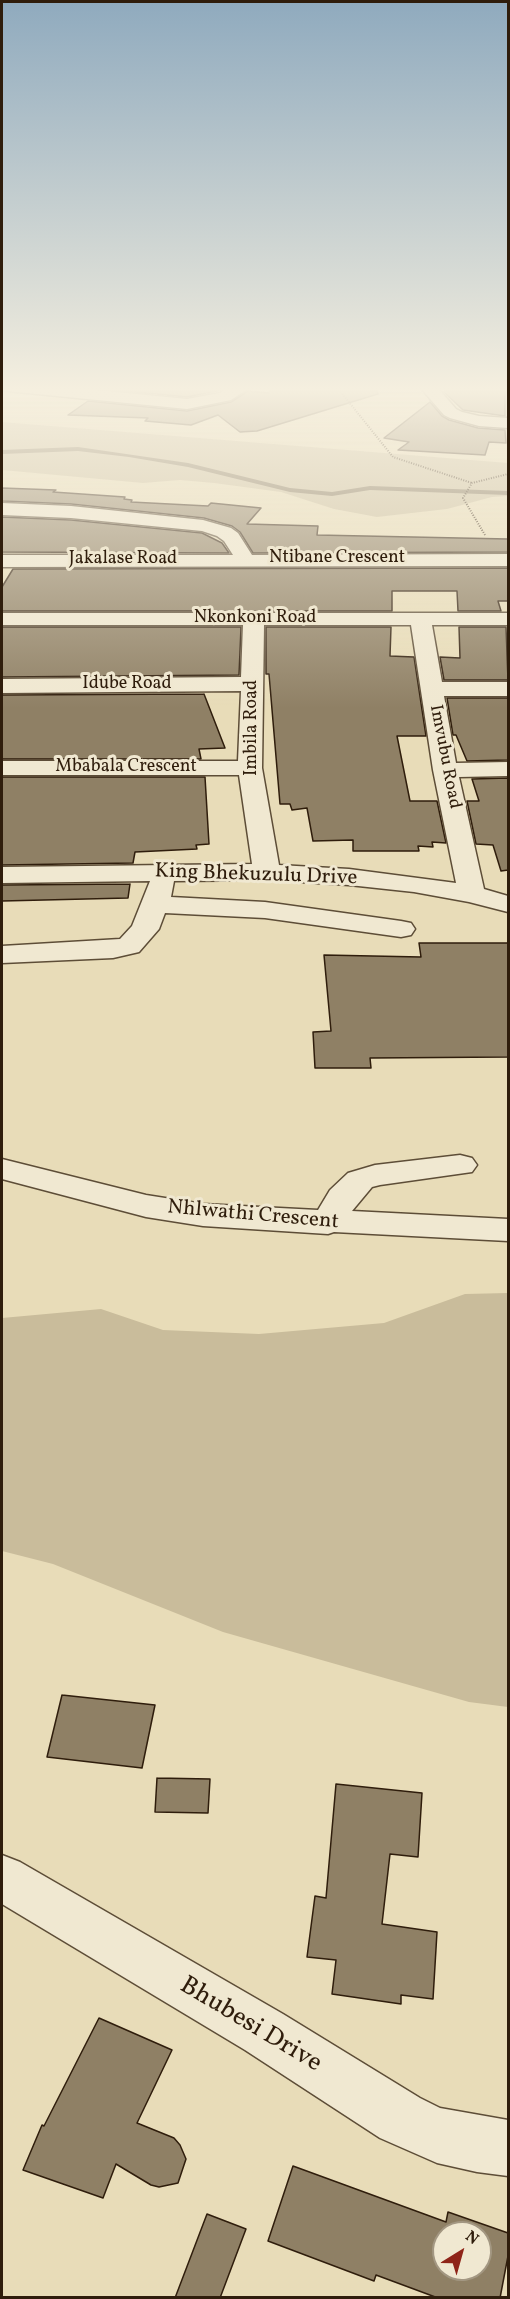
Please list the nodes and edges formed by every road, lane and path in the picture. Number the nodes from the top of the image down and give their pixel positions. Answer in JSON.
{"nodes":[{"id":1,"x":465,"y":493,"type":"edge"},
{"id":2,"x":463,"y":498,"type":"dead end"},
{"id":3,"x":2,"y":509,"type":"edge"},
{"id":4,"x":245,"y":560,"type":"junction"},
{"id":5,"x":508,"y":560,"type":"edge"},
{"id":6,"x":2,"y":561,"type":"edge"},
{"id":7,"x":2,"y":619,"type":"edge"},
{"id":8,"x":254,"y":619,"type":"junction"},
{"id":9,"x":420,"y":619,"type":"junction"},
{"id":10,"x":508,"y":619,"type":"edge"},
{"id":11,"x":252,"y":684,"type":"junction"},
{"id":12,"x":2,"y":686,"type":"edge"},
{"id":13,"x":431,"y":689,"type":"junction"},
{"id":14,"x":508,"y":689,"type":"edge"},
{"id":15,"x":2,"y":768,"type":"edge"},
{"id":16,"x":250,"y":768,"type":"junction"},
{"id":17,"x":508,"y":769,"type":"edge"},
{"id":18,"x":445,"y":770,"type":"junction"},
{"id":19,"x":267,"y":872,"type":"junction"},
{"id":20,"x":166,"y":873,"type":"junction"},
{"id":21,"x":2,"y":875,"type":"edge"},
{"id":22,"x":472,"y":894,"type":"junction"},
{"id":23,"x":153,"y":904,"type":"junction"},
{"id":24,"x":508,"y":904,"type":"edge"},
{"id":25,"x":401,"y":929,"type":"dead end"},
{"id":26,"x":2,"y":955,"type":"edge"},
{"id":27,"x":460,"y":1165,"type":"dead end"},
{"id":28,"x":2,"y":1169,"type":"edge"},
{"id":29,"x":328,"y":1223,"type":"junction"},
{"id":30,"x":508,"y":1230,"type":"edge"},
{"id":31,"x":2,"y":1878,"type":"edge"},
{"id":32,"x":508,"y":2148,"type":"edge"}],
"edges":[{"from":1,"to":2,"type":"path"},
{"from":3,"to":4,"type":"street","name":"Ntibane Crescent"},
{"from":4,"to":5,"type":"street","name":"Ntibane Crescent"},
{"from":4,"to":6,"type":"street","name":"Jakalase Road"},
{"from":7,"to":8,"type":"street","name":"Nkonkoni Road"},
{"from":8,"to":9,"type":"street","name":"Nkonkoni Road"},
{"from":8,"to":11,"type":"street","name":"Imbila Road"},
{"from":9,"to":10,"type":"street","name":"Nkonkoni Road"},
{"from":9,"to":13,"type":"street","name":"Imvubu Road"},
{"from":11,"to":12,"type":"street","name":"Idube Road"},
{"from":11,"to":16,"type":"street","name":"Imbila Road"},
{"from":13,"to":14,"type":"street"},
{"from":13,"to":18,"type":"street","name":"Imvubu Road"},
{"from":15,"to":16,"type":"street","name":"Mbabala Crescent"},
{"from":16,"to":19,"type":"street","name":"Imbila Road"},
{"from":17,"to":18,"type":"street"},
{"from":18,"to":22,"type":"street","name":"Imvubu Road"},
{"from":19,"to":20,"type":"street","name":"King Bhekuzulu Drive"},
{"from":19,"to":22,"type":"street","name":"King Bhekuzulu Drive"},
{"from":20,"to":21,"type":"street","name":"King Bhekuzulu Drive"},
{"from":20,"to":23,"type":"street"},
{"from":22,"to":24,"type":"street","name":"King Bhekuzulu Drive"},
{"from":23,"to":25,"type":"street"},
{"from":23,"to":26,"type":"street"},
{"from":27,"to":29,"type":"street"},
{"from":28,"to":29,"type":"street","name":"Nhlwathi Crescent"},
{"from":29,"to":30,"type":"street","name":"Nhlwathi Crescent"},
{"from":31,"to":32,"type":"street","name":"Bhubesi Drive"}]}
